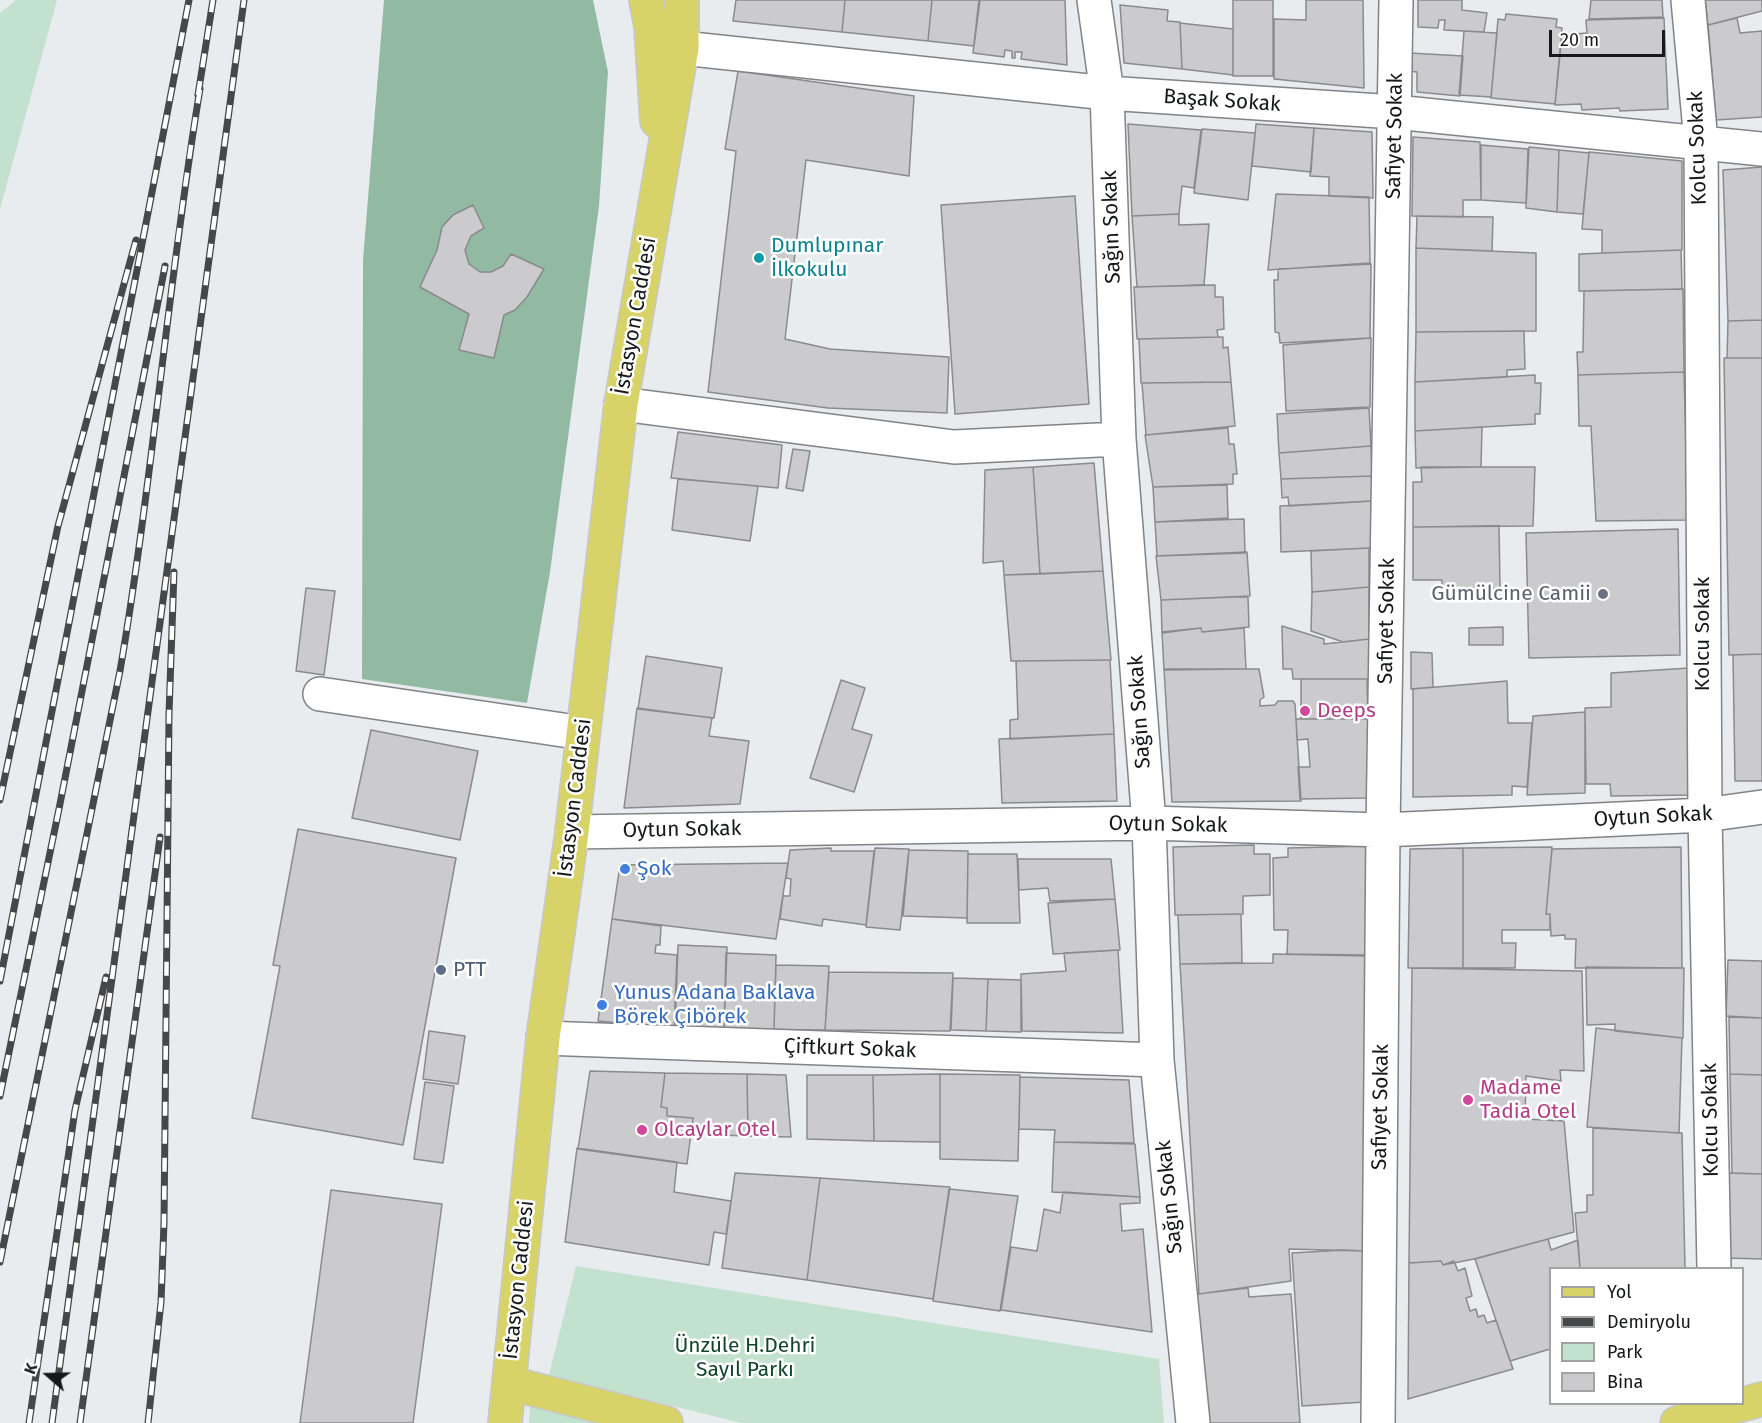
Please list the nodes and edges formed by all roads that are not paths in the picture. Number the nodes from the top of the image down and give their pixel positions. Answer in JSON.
{"nodes":[{"id":1,"x":646,"y":0,"type":"edge"},
{"id":2,"x":682,"y":0,"type":"edge"},
{"id":3,"x":1094,"y":0,"type":"edge"},
{"id":4,"x":1396,"y":0,"type":"edge"},
{"id":5,"x":1688,"y":0,"type":"edge"},
{"id":6,"x":682,"y":48,"type":"junction"},
{"id":7,"x":1107,"y":93,"type":"junction"},
{"id":8,"x":1395,"y":112,"type":"junction"},
{"id":9,"x":1701,"y":142,"type":"junction"},
{"id":10,"x":1762,"y":149,"type":"edge"},
{"id":11,"x":660,"y":174,"type":"junction"},
{"id":12,"x":621,"y":404,"type":"junction"},
{"id":13,"x":1119,"y":439,"type":"junction"},
{"id":14,"x":320,"y":694,"type":"dead end"},
{"id":15,"x":583,"y":733,"type":"junction"},
{"id":16,"x":1762,"y":807,"type":"edge"},
{"id":17,"x":1705,"y":815,"type":"junction"},
{"id":18,"x":1149,"y":823,"type":"junction"},
{"id":19,"x":1383,"y":830,"type":"junction"},
{"id":20,"x":572,"y":832,"type":"junction"},
{"id":21,"x":543,"y":1038,"type":"junction"},
{"id":22,"x":1157,"y":1060,"type":"junction"},
{"id":23,"x":1714,"y":1267,"type":"edge"},
{"id":24,"x":509,"y":1383,"type":"junction"},
{"id":25,"x":1762,"y":1399,"type":"edge"},
{"id":26,"x":1744,"y":1402,"type":"edge"},
{"id":27,"x":1717,"y":1407,"type":"edge"},
{"id":28,"x":505,"y":1423,"type":"edge"},
{"id":29,"x":666,"y":1423,"type":"edge"},
{"id":30,"x":1193,"y":1423,"type":"edge"},
{"id":31,"x":1378,"y":1423,"type":"edge"},
{"id":32,"x":1677,"y":1423,"type":"edge"}],
"edges":[{"from":1,"to":11,"type":"main road"},
{"from":2,"to":6,"type":"main road"},
{"from":3,"to":7,"type":"street","name":"Sağın Sokak"},
{"from":4,"to":8,"type":"street","name":"Safiyet Sokak"},
{"from":5,"to":9,"type":"street","name":"Kolcu Sokak"},
{"from":6,"to":7,"type":"street","name":"Başak Sokak"},
{"from":6,"to":11,"type":"main road"},
{"from":7,"to":8,"type":"street","name":"Başak Sokak"},
{"from":7,"to":13,"type":"street","name":"Sağın Sokak"},
{"from":8,"to":9,"type":"street","name":"Başak Sokak"},
{"from":8,"to":19,"type":"street","name":"Safiyet Sokak"},
{"from":9,"to":10,"type":"street","name":"Başak Sokak"},
{"from":9,"to":17,"type":"street","name":"Kolcu Sokak"},
{"from":11,"to":12,"type":"main road","name":"İstasyon Caddesi"},
{"from":12,"to":13,"type":"street"},
{"from":12,"to":15,"type":"main road","name":"İstasyon Caddesi"},
{"from":13,"to":18,"type":"street","name":"Sağın Sokak"},
{"from":14,"to":15,"type":"street"},
{"from":15,"to":20,"type":"main road","name":"İstasyon Caddesi"},
{"from":16,"to":17,"type":"street","name":"Oytun Sokak"},
{"from":17,"to":19,"type":"street","name":"Oytun Sokak"},
{"from":17,"to":23,"type":"street","name":"Kolcu Sokak"},
{"from":18,"to":19,"type":"street","name":"Oytun Sokak"},
{"from":18,"to":20,"type":"street","name":"Oytun Sokak"},
{"from":18,"to":22,"type":"street","name":"Sağın Sokak"},
{"from":19,"to":31,"type":"street","name":"Safiyet Sokak"},
{"from":20,"to":21,"type":"main road","name":"İstasyon Caddesi"},
{"from":21,"to":22,"type":"street","name":"Çiftkurt Sokak"},
{"from":21,"to":24,"type":"main road","name":"İstasyon Caddesi"},
{"from":22,"to":30,"type":"street","name":"Sağın Sokak"},
{"from":24,"to":28,"type":"main road","name":"İstasyon Caddesi"},
{"from":24,"to":29,"type":"main road"},
{"from":25,"to":26,"type":"main road"},
{"from":27,"to":32,"type":"main road"}]}
